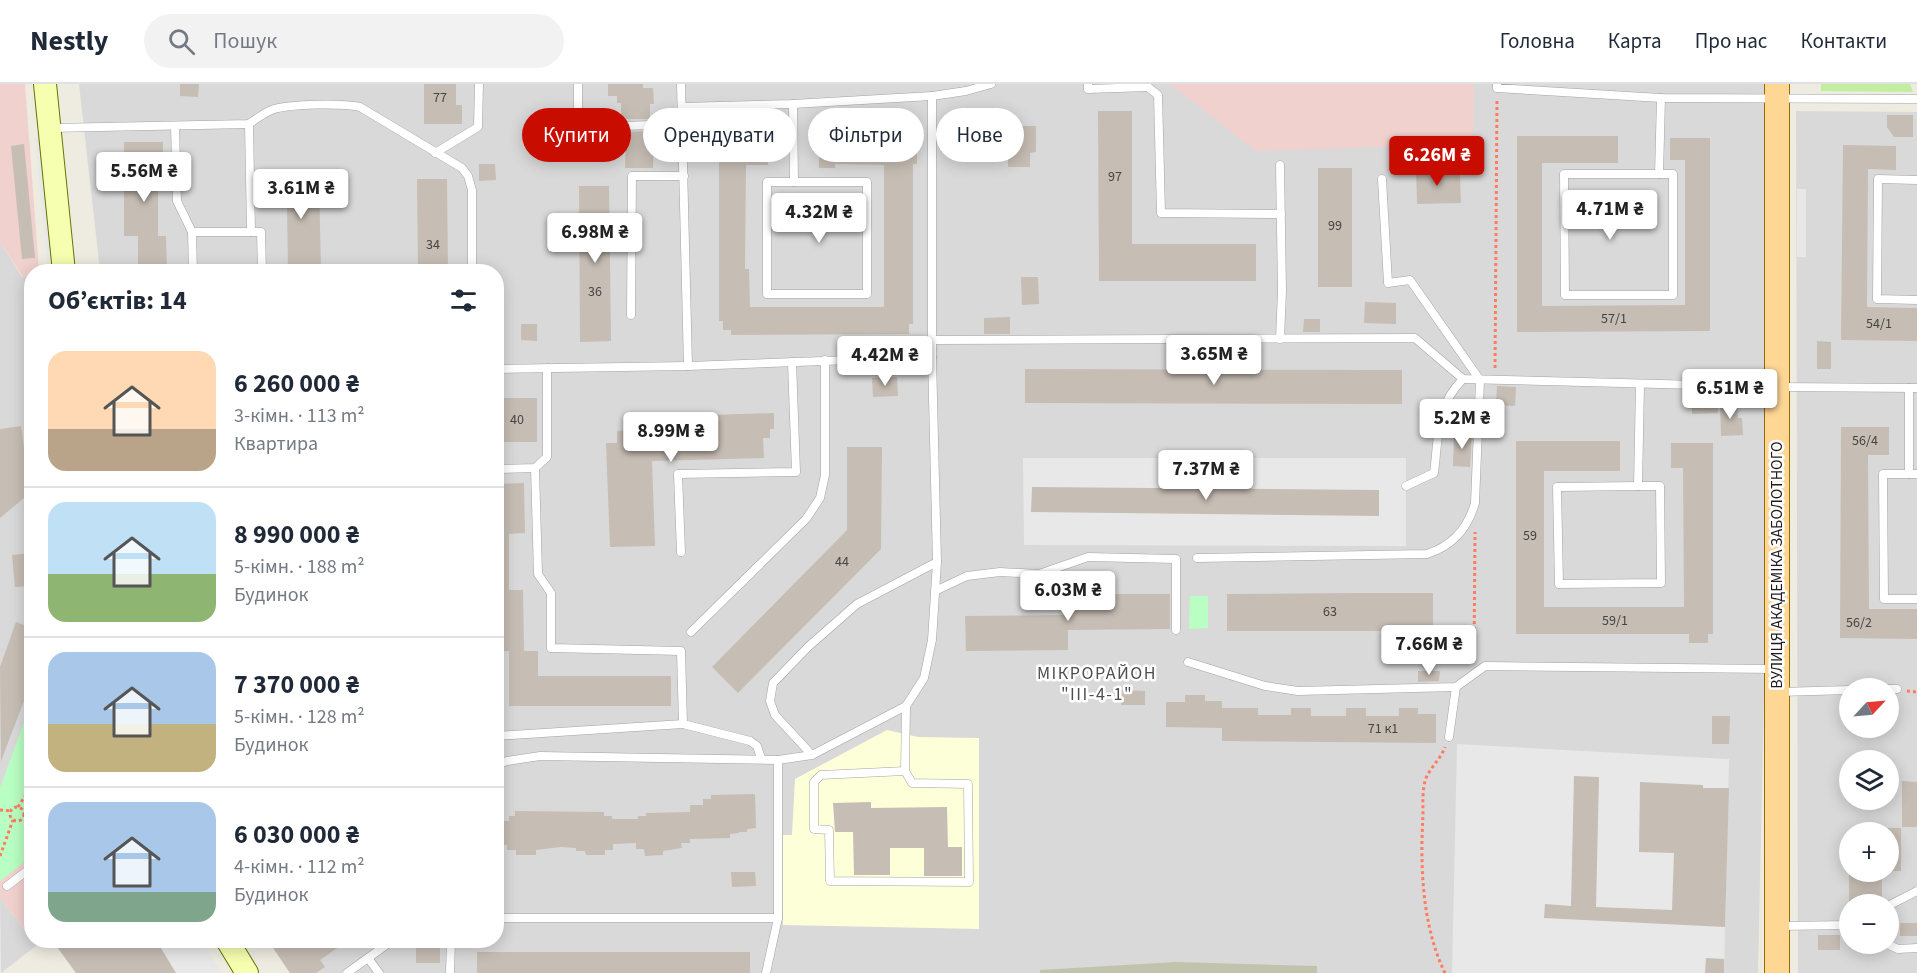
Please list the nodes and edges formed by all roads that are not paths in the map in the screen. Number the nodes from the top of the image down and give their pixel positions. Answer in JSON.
{"nodes":[{"id":1,"x":45,"y":84,"type":"edge"},
{"id":2,"x":478,"y":84,"type":"edge"},
{"id":3,"x":578,"y":84,"type":"edge"},
{"id":4,"x":681,"y":84,"type":"edge"},
{"id":5,"x":991,"y":84,"type":"edge"},
{"id":6,"x":1088,"y":84,"type":"edge"},
{"id":7,"x":1146,"y":86,"type":"edge"},
{"id":8,"x":1497,"y":86,"type":"edge"},
{"id":9,"x":1777,"y":91,"type":"edge"},
{"id":10,"x":932,"y":96,"type":"junction"},
{"id":11,"x":1661,"y":98,"type":"junction"},
{"id":12,"x":1917,"y":99,"type":"edge"},
{"id":13,"x":793,"y":104,"type":"junction"},
{"id":14,"x":682,"y":107,"type":"joint"},
{"id":15,"x":249,"y":124,"type":"junction"},
{"id":16,"x":643,"y":125,"type":"edge"},
{"id":17,"x":175,"y":126,"type":"junction"},
{"id":18,"x":50,"y":128,"type":"junction"},
{"id":19,"x":435,"y":153,"type":"junction"},
{"id":20,"x":683,"y":162,"type":"edge"},
{"id":21,"x":1280,"y":165,"type":"dead end"},
{"id":22,"x":1659,"y":174,"type":"junction"},
{"id":23,"x":684,"y":176,"type":"junction"},
{"id":24,"x":1382,"y":179,"type":"dead end"},
{"id":25,"x":1917,"y":180,"type":"edge"},
{"id":26,"x":794,"y":182,"type":"junction"},
{"id":27,"x":1281,"y":214,"type":"junction"},
{"id":28,"x":192,"y":232,"type":"junction"},
{"id":29,"x":251,"y":232,"type":"junction"},
{"id":30,"x":63,"y":264,"type":"edge"},
{"id":31,"x":193,"y":264,"type":"edge"},
{"id":32,"x":262,"y":264,"type":"edge"},
{"id":33,"x":471,"y":264,"type":"edge"},
{"id":34,"x":1917,"y":300,"type":"edge"},
{"id":35,"x":631,"y":315,"type":"dead end"},
{"id":36,"x":1280,"y":339,"type":"junction"},
{"id":37,"x":932,"y":340,"type":"junction"},
{"id":38,"x":932,"y":357,"type":"junction"},
{"id":39,"x":825,"y":360,"type":"junction"},
{"id":40,"x":792,"y":362,"type":"junction"},
{"id":41,"x":688,"y":366,"type":"junction"},
{"id":42,"x":547,"y":368,"type":"junction"},
{"id":43,"x":504,"y":369,"type":"edge"},
{"id":44,"x":1462,"y":379,"type":"junction"},
{"id":45,"x":1480,"y":380,"type":"junction"},
{"id":46,"x":1640,"y":384,"type":"junction"},
{"id":47,"x":1777,"y":387,"type":"junction"},
{"id":48,"x":1913,"y":388,"type":"edge"},
{"id":49,"x":535,"y":468,"type":"junction"},
{"id":50,"x":504,"y":469,"type":"edge"},
{"id":51,"x":1913,"y":474,"type":"edge"},
{"id":52,"x":1406,"y":486,"type":"dead end"},
{"id":53,"x":1638,"y":486,"type":"junction"},
{"id":54,"x":681,"y":552,"type":"dead end"},
{"id":55,"x":1197,"y":558,"type":"dead end"},
{"id":56,"x":937,"y":562,"type":"junction"},
{"id":57,"x":935,"y":591,"type":"junction"},
{"id":58,"x":1917,"y":599,"type":"edge"},
{"id":59,"x":1176,"y":630,"type":"dead end"},
{"id":60,"x":691,"y":632,"type":"dead end"},
{"id":61,"x":1188,"y":662,"type":"dead end"},
{"id":62,"x":1777,"y":680,"type":"junction"},
{"id":63,"x":1456,"y":687,"type":"junction"},
{"id":64,"x":1839,"y":688,"type":"edge"},
{"id":65,"x":906,"y":706,"type":"junction"},
{"id":66,"x":683,"y":724,"type":"junction"},
{"id":67,"x":504,"y":735,"type":"edge"},
{"id":68,"x":1449,"y":737,"type":"road end"},
{"id":69,"x":812,"y":755,"type":"junction"},
{"id":70,"x":760,"y":758,"type":"junction"},
{"id":71,"x":778,"y":760,"type":"junction"},
{"id":72,"x":504,"y":762,"type":"edge"},
{"id":73,"x":905,"y":771,"type":"junction"},
{"id":74,"x":24,"y":873,"type":"edge"},
{"id":75,"x":7,"y":886,"type":"dead end"},
{"id":76,"x":1917,"y":891,"type":"edge"},
{"id":77,"x":1899,"y":900,"type":"edge"},
{"id":78,"x":504,"y":918,"type":"edge"},
{"id":79,"x":778,"y":918,"type":"junction"},
{"id":80,"x":1839,"y":925,"type":"edge"},
{"id":81,"x":1777,"y":926,"type":"junction"},
{"id":82,"x":232,"y":948,"type":"edge"},
{"id":83,"x":382,"y":948,"type":"edge"},
{"id":84,"x":451,"y":948,"type":"edge"},
{"id":85,"x":1917,"y":948,"type":"edge"},
{"id":86,"x":1899,"y":949,"type":"edge"},
{"id":87,"x":368,"y":958,"type":"junction"},
{"id":88,"x":247,"y":973,"type":"edge"},
{"id":89,"x":347,"y":973,"type":"edge"},
{"id":90,"x":379,"y":973,"type":"edge"},
{"id":91,"x":450,"y":973,"type":"edge"},
{"id":92,"x":766,"y":973,"type":"edge"},
{"id":93,"x":1777,"y":973,"type":"edge"}],
"edges":[{"from":1,"to":18,"type":"street"},
{"from":2,"to":19,"type":"lane"},
{"from":3,"to":16,"type":"lane"},
{"from":4,"to":14,"type":"lane"},
{"from":5,"to":10,"type":"lane"},
{"from":6,"to":7,"type":"lane"},
{"from":7,"to":27,"type":"lane"},
{"from":8,"to":11,"type":"lane"},
{"from":9,"to":11,"type":"lane"},
{"from":9,"to":12,"type":"lane"},
{"from":9,"to":47,"type":"main road","name":"ВУЛИЦЯ АКАДЕМІКА ЗАБОЛОТНОГО"},
{"from":10,"to":13,"type":"lane"},
{"from":10,"to":37,"type":"lane"},
{"from":11,"to":22,"type":"lane"},
{"from":13,"to":14,"type":"lane"},
{"from":13,"to":26,"type":"lane"},
{"from":15,"to":17,"type":"lane"},
{"from":15,"to":19,"type":"lane"},
{"from":15,"to":29,"type":"lane"},
{"from":17,"to":18,"type":"lane"},
{"from":17,"to":28,"type":"lane"},
{"from":18,"to":30,"type":"street"},
{"from":19,"to":33,"type":"lane"},
{"from":20,"to":23,"type":"lane"},
{"from":21,"to":27,"type":"lane"},
{"from":22,"to":22,"type":"lane"},
{"from":23,"to":35,"type":"lane"},
{"from":23,"to":41,"type":"lane"},
{"from":24,"to":45,"type":"lane"},
{"from":25,"to":34,"type":"lane"},
{"from":26,"to":26,"type":"lane"},
{"from":27,"to":36,"type":"lane"},
{"from":28,"to":29,"type":"lane"},
{"from":28,"to":31,"type":"lane"},
{"from":29,"to":32,"type":"lane"},
{"from":36,"to":37,"type":"lane"},
{"from":36,"to":44,"type":"lane"},
{"from":37,"to":38,"type":"lane"},
{"from":38,"to":39,"type":"lane"},
{"from":38,"to":56,"type":"lane"},
{"from":39,"to":40,"type":"lane"},
{"from":39,"to":60,"type":"lane"},
{"from":40,"to":41,"type":"lane"},
{"from":40,"to":54,"type":"lane"},
{"from":41,"to":42,"type":"lane"},
{"from":42,"to":43,"type":"lane"},
{"from":42,"to":49,"type":"lane"},
{"from":44,"to":45,"type":"lane"},
{"from":44,"to":52,"type":"lane"},
{"from":45,"to":46,"type":"lane"},
{"from":45,"to":55,"type":"lane"},
{"from":46,"to":47,"type":"lane"},
{"from":46,"to":53,"type":"lane"},
{"from":47,"to":48,"type":"lane"},
{"from":47,"to":62,"type":"main road","name":"ВУЛИЦЯ АКАДЕМІКА ЗАБОЛОТНОГО"},
{"from":48,"to":51,"type":"lane"},
{"from":49,"to":50,"type":"lane"},
{"from":49,"to":66,"type":"lane"},
{"from":51,"to":58,"type":"lane"},
{"from":53,"to":53,"type":"lane"},
{"from":56,"to":57,"type":"lane"},
{"from":56,"to":69,"type":"lane"},
{"from":57,"to":59,"type":"lane"},
{"from":57,"to":65,"type":"lane"},
{"from":61,"to":63,"type":"lane"},
{"from":62,"to":63,"type":"lane"},
{"from":62,"to":64,"type":"lane"},
{"from":62,"to":81,"type":"main road","name":"ВУЛИЦЯ АКАДЕМІКА ЗАБОЛОТНОГО"},
{"from":63,"to":68,"type":"lane"},
{"from":65,"to":69,"type":"lane"},
{"from":65,"to":73,"type":"lane"},
{"from":66,"to":67,"type":"lane"},
{"from":66,"to":70,"type":"lane"},
{"from":69,"to":71,"type":"lane"},
{"from":70,"to":71,"type":"lane"},
{"from":70,"to":72,"type":"lane"},
{"from":71,"to":79,"type":"lane"},
{"from":73,"to":73,"type":"lane"},
{"from":74,"to":75,"type":"lane"},
{"from":76,"to":77,"type":"lane"},
{"from":78,"to":79,"type":"lane"},
{"from":79,"to":92,"type":"lane"},
{"from":80,"to":81,"type":"lane"},
{"from":81,"to":93,"type":"main road","name":"ВУЛИЦЯ АКАДЕМІКА ЗАБОЛОТНОГО"},
{"from":82,"to":88,"type":"street"},
{"from":83,"to":87,"type":"lane"},
{"from":84,"to":91,"type":"lane"},
{"from":85,"to":86,"type":"lane"},
{"from":87,"to":89,"type":"lane"},
{"from":87,"to":90,"type":"lane"}]}
